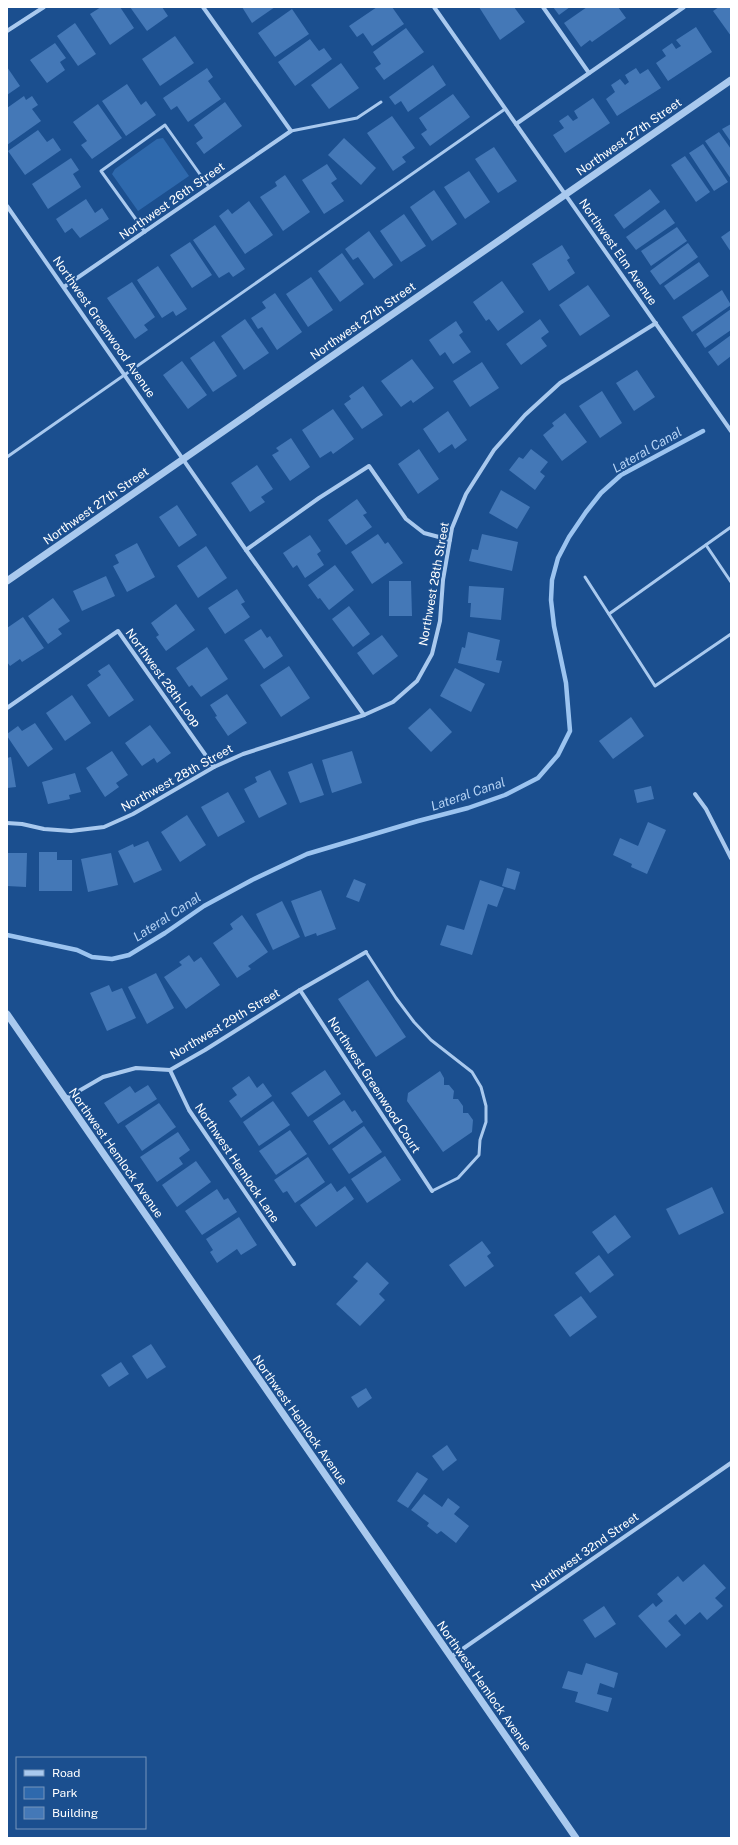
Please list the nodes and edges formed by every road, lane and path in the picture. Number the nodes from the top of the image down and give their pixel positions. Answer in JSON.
{"nodes":[{"id":1,"x":44,"y":7,"type":"edge"},
{"id":2,"x":203,"y":7,"type":"edge"},
{"id":3,"x":434,"y":7,"type":"edge"},
{"id":4,"x":543,"y":7,"type":"edge"},
{"id":5,"x":684,"y":7,"type":"edge"},
{"id":6,"x":7,"y":31,"type":"edge"},
{"id":7,"x":589,"y":73,"type":"junction"},
{"id":8,"x":731,"y":80,"type":"edge"},
{"id":9,"x":381,"y":102,"type":"dead end"},
{"id":10,"x":505,"y":109,"type":"junction"},
{"id":11,"x":516,"y":124,"type":"junction"},
{"id":12,"x":291,"y":131,"type":"junction"},
{"id":13,"x":209,"y":187,"type":"junction"},
{"id":14,"x":565,"y":194,"type":"junction"},
{"id":15,"x":7,"y":206,"type":"edge"},
{"id":16,"x":145,"y":232,"type":"junction"},
{"id":17,"x":64,"y":287,"type":"junction"},
{"id":18,"x":656,"y":323,"type":"junction"},
{"id":19,"x":124,"y":374,"type":"junction"},
{"id":20,"x":731,"y":431,"type":"edge"},
{"id":21,"x":7,"y":457,"type":"edge"},
{"id":22,"x":184,"y":459,"type":"junction"},
{"id":23,"x":731,"y":527,"type":"edge"},
{"id":24,"x":450,"y":540,"type":"junction"},
{"id":25,"x":706,"y":546,"type":"junction"},
{"id":26,"x":246,"y":550,"type":"junction"},
{"id":27,"x":585,"y":577,"type":"dead end"},
{"id":28,"x":7,"y":581,"type":"edge"},
{"id":29,"x":731,"y":582,"type":"edge"},
{"id":30,"x":609,"y":614,"type":"junction"},
{"id":31,"x":731,"y":634,"type":"edge"},
{"id":32,"x":7,"y":708,"type":"edge"},
{"id":33,"x":364,"y":715,"type":"junction"},
{"id":34,"x":214,"y":767,"type":"junction"},
{"id":35,"x":696,"y":794,"type":"dead end"},
{"id":36,"x":7,"y":823,"type":"edge"},
{"id":37,"x":731,"y":858,"type":"edge"},
{"id":38,"x":366,"y":952,"type":"joint"},
{"id":39,"x":300,"y":990,"type":"junction"},
{"id":40,"x":7,"y":1014,"type":"edge"},
{"id":41,"x":170,"y":1070,"type":"junction"},
{"id":42,"x":65,"y":1099,"type":"junction"},
{"id":43,"x":432,"y":1191,"type":"joint"},
{"id":44,"x":294,"y":1264,"type":"dead end"},
{"id":45,"x":731,"y":1463,"type":"edge"},
{"id":46,"x":451,"y":1657,"type":"junction"},
{"id":47,"x":576,"y":1838,"type":"edge"}],
"edges":[{"from":1,"to":6,"type":"street"},
{"from":2,"to":12,"type":"street"},
{"from":3,"to":10,"type":"street","name":"Northwest Elm Avenue"},
{"from":4,"to":7,"type":"street"},
{"from":5,"to":7,"type":"street"},
{"from":7,"to":11,"type":"street"},
{"from":8,"to":14,"type":"street","name":"Northwest 27th Street"},
{"from":9,"to":12,"type":"lane"},
{"from":10,"to":11,"type":"street","name":"Northwest Elm Avenue"},
{"from":10,"to":19,"type":"lane"},
{"from":11,"to":14,"type":"street","name":"Northwest Elm Avenue"},
{"from":12,"to":13,"type":"street","name":"Northwest 26th Street"},
{"from":13,"to":16,"type":"street","name":"Northwest 26th Street"},
{"from":13,"to":16,"type":"lane"},
{"from":14,"to":18,"type":"street","name":"Northwest Elm Avenue"},
{"from":14,"to":22,"type":"street","name":"Northwest 27th Street"},
{"from":15,"to":17,"type":"street","name":"Northwest Greenwood Avenue"},
{"from":16,"to":17,"type":"street","name":"Northwest 26th Street"},
{"from":17,"to":19,"type":"street","name":"Northwest Greenwood Avenue"},
{"from":18,"to":20,"type":"street","name":"Northwest Elm Avenue"},
{"from":18,"to":24,"type":"street","name":"Northwest 28th Street"},
{"from":19,"to":21,"type":"lane"},
{"from":19,"to":22,"type":"street","name":"Northwest Greenwood Avenue"},
{"from":22,"to":26,"type":"street","name":"Northwest Greenwood Avenue"},
{"from":22,"to":28,"type":"street","name":"Northwest 27th Street"},
{"from":23,"to":25,"type":"lane"},
{"from":24,"to":26,"type":"street"},
{"from":24,"to":33,"type":"street","name":"Northwest 28th Street"},
{"from":25,"to":29,"type":"lane"},
{"from":25,"to":30,"type":"lane"},
{"from":26,"to":33,"type":"street","name":"Northwest Greenwood Avenue"},
{"from":27,"to":30,"type":"lane"},
{"from":30,"to":31,"type":"lane"},
{"from":32,"to":34,"type":"street","name":"Northwest 28th Loop"},
{"from":33,"to":34,"type":"street","name":"Northwest 28th Street"},
{"from":34,"to":36,"type":"street","name":"Northwest 28th Street"},
{"from":35,"to":37,"type":"street"},
{"from":38,"to":39,"type":"street","name":"Northwest 29th Street"},
{"from":38,"to":43,"type":"lane"},
{"from":39,"to":41,"type":"street","name":"Northwest 29th Street"},
{"from":39,"to":43,"type":"street","name":"Northwest Greenwood Court"},
{"from":40,"to":42,"type":"street","name":"Northwest Hemlock Avenue"},
{"from":41,"to":42,"type":"street","name":"Northwest 29th Street"},
{"from":41,"to":44,"type":"street","name":"Northwest Hemlock Lane"},
{"from":42,"to":46,"type":"street","name":"Northwest Hemlock Avenue"},
{"from":45,"to":46,"type":"street","name":"Northwest 32nd Street"},
{"from":46,"to":47,"type":"street","name":"Northwest Hemlock Avenue"}]}
